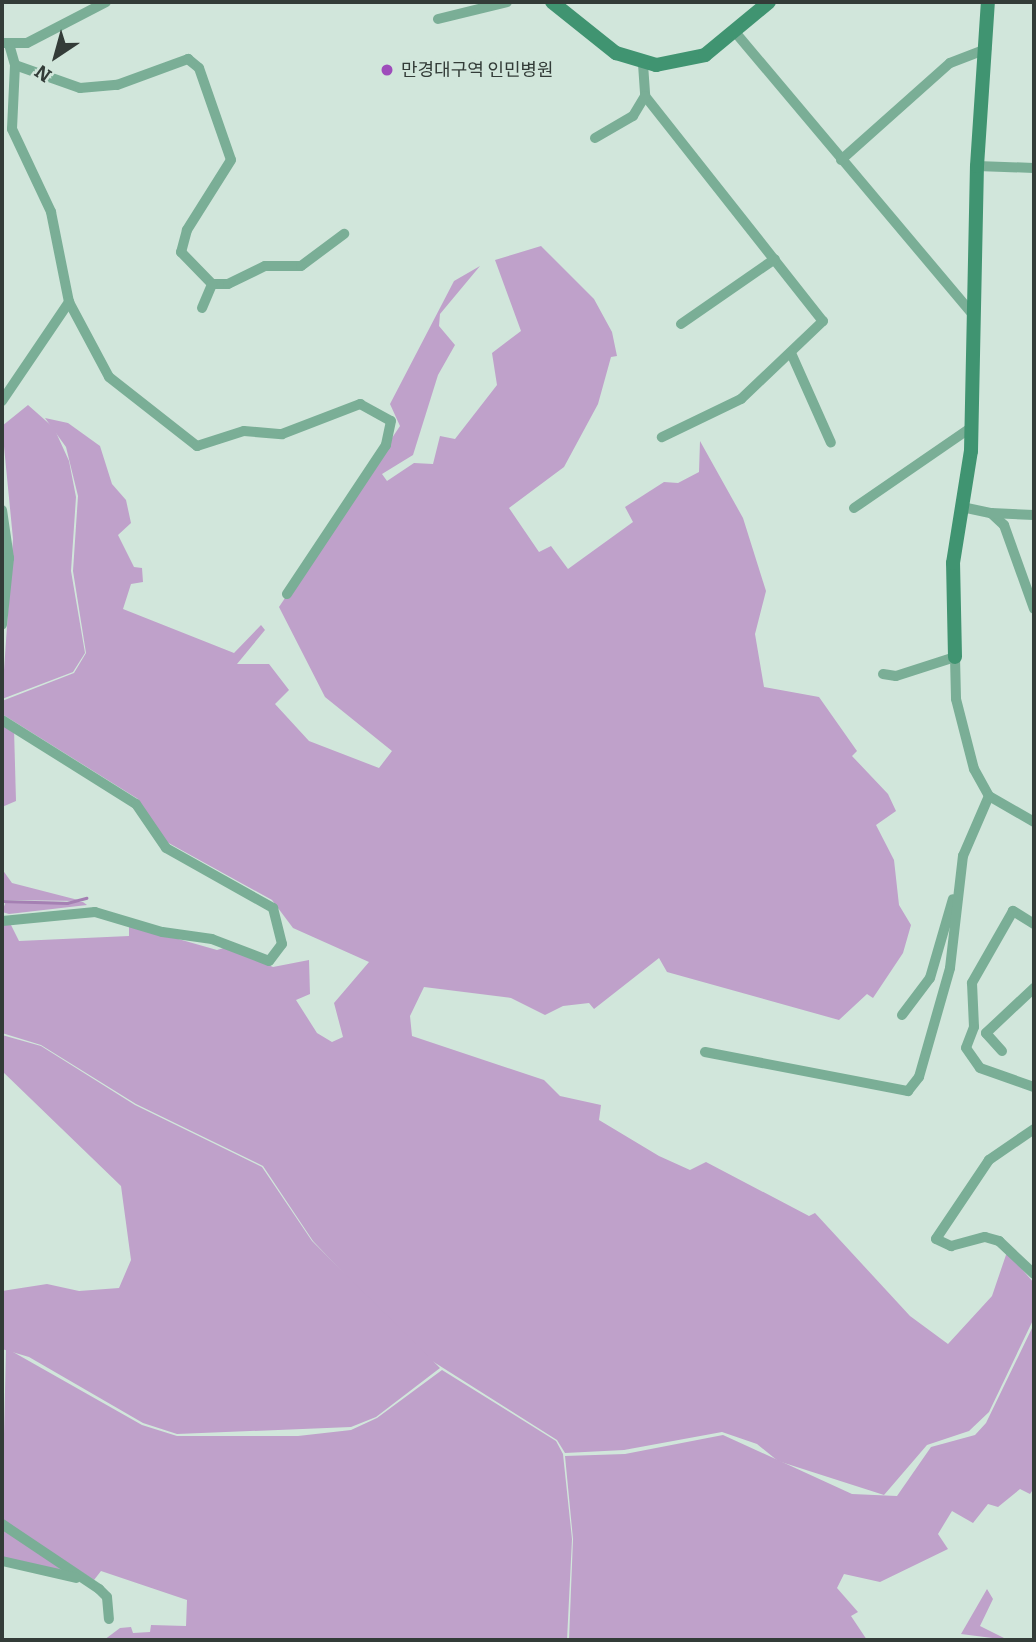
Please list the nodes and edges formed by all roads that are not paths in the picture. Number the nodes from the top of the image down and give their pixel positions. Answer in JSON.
{"nodes":[{"id":1,"x":106,"y":2,"type":"edge"},
{"id":2,"x":508,"y":2,"type":"edge"},
{"id":3,"x":552,"y":2,"type":"edge"},
{"id":4,"x":769,"y":2,"type":"edge"},
{"id":5,"x":988,"y":2,"type":"edge"},
{"id":6,"x":438,"y":19,"type":"dead end"},
{"id":7,"x":735,"y":32,"type":"junction"},
{"id":8,"x":5,"y":43,"type":"edge"},
{"id":9,"x":986,"y":49,"type":"junction"},
{"id":10,"x":643,"y":64,"type":"junction"},
{"id":11,"x":15,"y":65,"type":"junction"},
{"id":12,"x":645,"y":96,"type":"junction"},
{"id":13,"x":595,"y":138,"type":"dead end"},
{"id":14,"x":841,"y":160,"type":"junction"},
{"id":15,"x":977,"y":166,"type":"junction"},
{"id":16,"x":1034,"y":168,"type":"edge"},
{"id":17,"x":344,"y":234,"type":"dead end"},
{"id":18,"x":775,"y":259,"type":"junction"},
{"id":19,"x":212,"y":284,"type":"junction"},
{"id":20,"x":69,"y":302,"type":"junction"},
{"id":21,"x":202,"y":308,"type":"dead end"},
{"id":22,"x":972,"y":313,"type":"junction"},
{"id":23,"x":681,"y":324,"type":"dead end"},
{"id":24,"x":791,"y":353,"type":"junction"},
{"id":25,"x":2,"y":401,"type":"edge"},
{"id":26,"x":972,"y":426,"type":"junction"},
{"id":27,"x":662,"y":437,"type":"dead end"},
{"id":28,"x":831,"y":443,"type":"dead end"},
{"id":29,"x":962,"y":507,"type":"junction"},
{"id":30,"x":854,"y":508,"type":"dead end"},
{"id":31,"x":2,"y":510,"type":"edge"},
{"id":32,"x":991,"y":513,"type":"junction"},
{"id":33,"x":1034,"y":515,"type":"edge"},
{"id":34,"x":287,"y":594,"type":"dead end"},
{"id":35,"x":1034,"y":609,"type":"edge"},
{"id":36,"x":2,"y":625,"type":"edge"},
{"id":37,"x":955,"y":657,"type":"junction"},
{"id":38,"x":883,"y":674,"type":"dead end"},
{"id":39,"x":2,"y":720,"type":"edge"},
{"id":40,"x":989,"y":796,"type":"junction"},
{"id":41,"x":1033,"y":819,"type":"edge"},
{"id":42,"x":956,"y":889,"type":"junction"},
{"id":43,"x":2,"y":921,"type":"edge"},
{"id":44,"x":1034,"y":924,"type":"edge"},
{"id":45,"x":1034,"y":988,"type":"edge"},
{"id":46,"x":902,"y":1015,"type":"dead end"},
{"id":47,"x":1002,"y":1051,"type":"dead end"},
{"id":48,"x":705,"y":1052,"type":"dead end"},
{"id":49,"x":1034,"y":1087,"type":"edge"},
{"id":50,"x":1034,"y":1129,"type":"edge"},
{"id":51,"x":1034,"y":1273,"type":"edge"},
{"id":52,"x":2,"y":1524,"type":"edge"},
{"id":53,"x":2,"y":1561,"type":"edge"},
{"id":54,"x":99,"y":1589,"type":"junction"},
{"id":55,"x":110,"y":1619,"type":"dead end"}],
"edges":[{"from":1,"to":8,"type":"street"},
{"from":2,"to":6,"type":"street"},
{"from":3,"to":10,"type":"street"},
{"from":4,"to":7,"type":"street"},
{"from":5,"to":9,"type":"street"},
{"from":7,"to":10,"type":"street"},
{"from":7,"to":14,"type":"street"},
{"from":8,"to":11,"type":"street"},
{"from":9,"to":14,"type":"street"},
{"from":9,"to":15,"type":"street"},
{"from":10,"to":12,"type":"street"},
{"from":11,"to":19,"type":"street"},
{"from":11,"to":20,"type":"street"},
{"from":12,"to":13,"type":"street"},
{"from":12,"to":18,"type":"street"},
{"from":14,"to":22,"type":"street"},
{"from":15,"to":16,"type":"street"},
{"from":15,"to":22,"type":"street"},
{"from":17,"to":19,"type":"street"},
{"from":18,"to":23,"type":"street"},
{"from":18,"to":24,"type":"street"},
{"from":19,"to":21,"type":"street"},
{"from":20,"to":25,"type":"street"},
{"from":20,"to":34,"type":"street"},
{"from":22,"to":26,"type":"street"},
{"from":24,"to":27,"type":"street"},
{"from":24,"to":28,"type":"street"},
{"from":26,"to":29,"type":"street"},
{"from":26,"to":30,"type":"street"},
{"from":29,"to":32,"type":"street"},
{"from":29,"to":37,"type":"street"},
{"from":31,"to":36,"type":"street"},
{"from":32,"to":33,"type":"street"},
{"from":32,"to":35,"type":"street"},
{"from":37,"to":38,"type":"street"},
{"from":37,"to":40,"type":"street"},
{"from":39,"to":43,"type":"street"},
{"from":40,"to":41,"type":"street"},
{"from":40,"to":42,"type":"street"},
{"from":42,"to":46,"type":"street"},
{"from":42,"to":48,"type":"street"},
{"from":44,"to":49,"type":"street"},
{"from":45,"to":47,"type":"street"},
{"from":50,"to":51,"type":"street"},
{"from":52,"to":54,"type":"street"},
{"from":53,"to":54,"type":"street"},
{"from":54,"to":55,"type":"street"}]}
